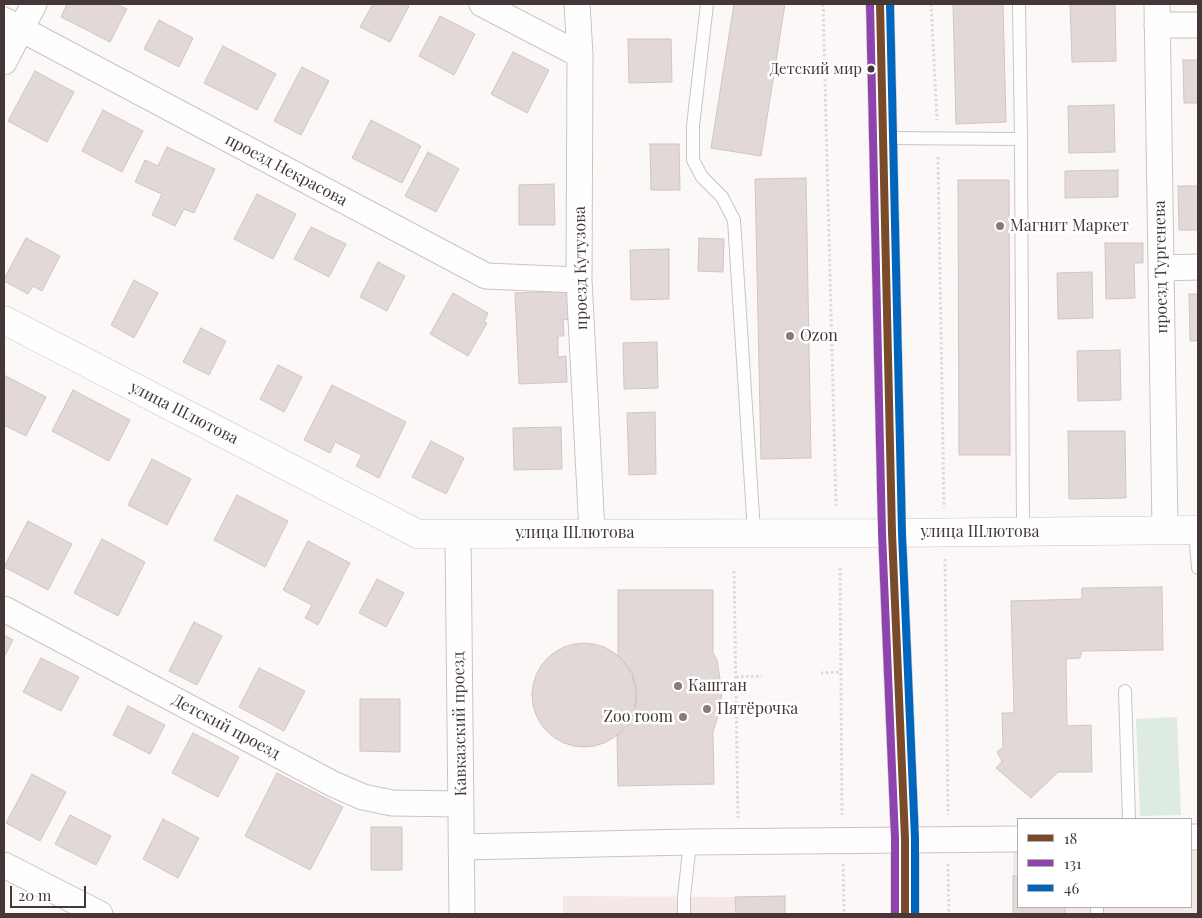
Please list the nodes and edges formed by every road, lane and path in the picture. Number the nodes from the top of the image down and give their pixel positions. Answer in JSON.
{"nodes":[{"id":1,"x":34,"y":4,"type":"edge"},
{"id":2,"x":482,"y":4,"type":"edge"},
{"id":3,"x":577,"y":4,"type":"edge"},
{"id":4,"x":707,"y":4,"type":"edge"},
{"id":5,"x":823,"y":4,"type":"edge"},
{"id":6,"x":880,"y":4,"type":"edge"},
{"id":7,"x":931,"y":4,"type":"edge"},
{"id":8,"x":1019,"y":4,"type":"edge"},
{"id":9,"x":1157,"y":14,"type":"edge"},
{"id":10,"x":12,"y":24,"type":"edge"},
{"id":11,"x":1198,"y":25,"type":"edge"},
{"id":12,"x":580,"y":55,"type":"junction"},
{"id":13,"x":4,"y":62,"type":"edge"},
{"id":14,"x":883,"y":138,"type":"junction"},
{"id":15,"x":938,"y":138,"type":"junction"},
{"id":16,"x":1021,"y":139,"type":"junction"},
{"id":17,"x":1198,"y":267,"type":"edge"},
{"id":18,"x":1161,"y":268,"type":"junction"},
{"id":19,"x":580,"y":280,"type":"junction"},
{"id":20,"x":4,"y":320,"type":"edge"},
{"id":21,"x":836,"y":506,"type":"dead end"},
{"id":22,"x":1165,"y":530,"type":"junction"},
{"id":23,"x":1196,"y":530,"type":"edge"},
{"id":24,"x":592,"y":532,"type":"junction"},
{"id":25,"x":754,"y":532,"type":"junction"},
{"id":26,"x":892,"y":532,"type":"junction"},
{"id":27,"x":945,"y":532,"type":"junction"},
{"id":28,"x":1023,"y":532,"type":"junction"},
{"id":29,"x":458,"y":534,"type":"junction"},
{"id":30,"x":840,"y":568,"type":"dead end"},
{"id":31,"x":1198,"y":568,"type":"edge"},
{"id":32,"x":734,"y":571,"type":"dead end"},
{"id":33,"x":4,"y":609,"type":"edge"},
{"id":34,"x":841,"y":672,"type":"junction"},
{"id":35,"x":821,"y":673,"type":"dead end"},
{"id":36,"x":762,"y":676,"type":"dead end"},
{"id":37,"x":736,"y":677,"type":"junction"},
{"id":38,"x":1125,"y":691,"type":"dead end"},
{"id":39,"x":461,"y":804,"type":"junction"},
{"id":40,"x":1129,"y":818,"type":"edge"},
{"id":41,"x":948,"y":839,"type":"junction"},
{"id":42,"x":1017,"y":839,"type":"edge"},
{"id":43,"x":842,"y":840,"type":"junction"},
{"id":44,"x":905,"y":840,"type":"junction"},
{"id":45,"x":690,"y":842,"type":"junction"},
{"id":46,"x":738,"y":842,"type":"junction"},
{"id":47,"x":461,"y":847,"type":"junction"},
{"id":48,"x":4,"y":865,"type":"edge"},
{"id":49,"x":100,"y":914,"type":"edge"},
{"id":50,"x":462,"y":914,"type":"edge"},
{"id":51,"x":684,"y":914,"type":"edge"},
{"id":52,"x":844,"y":914,"type":"edge"},
{"id":53,"x":906,"y":914,"type":"edge"},
{"id":54,"x":949,"y":914,"type":"edge"}],
"edges":[{"from":1,"to":10,"type":"street"},
{"from":2,"to":12,"type":"street"},
{"from":3,"to":12,"type":"street","name":"проезд Кутузова"},
{"from":4,"to":25,"type":"lane"},
{"from":5,"to":21,"type":"path"},
{"from":6,"to":14,"type":"main road"},
{"from":7,"to":15,"type":"path"},
{"from":8,"to":16,"type":"lane"},
{"from":9,"to":11,"type":"street"},
{"from":9,"to":18,"type":"street","name":"проезд Тургенева"},
{"from":10,"to":13,"type":"street"},
{"from":10,"to":19,"type":"street","name":"проезд Некрасова"},
{"from":12,"to":19,"type":"street","name":"проезд Кутузова"},
{"from":14,"to":15,"type":"lane"},
{"from":14,"to":26,"type":"main road"},
{"from":15,"to":16,"type":"lane"},
{"from":15,"to":27,"type":"path"},
{"from":16,"to":28,"type":"lane"},
{"from":17,"to":18,"type":"street"},
{"from":18,"to":22,"type":"street","name":"проезд Тургенева"},
{"from":19,"to":24,"type":"street","name":"проезд Кутузова"},
{"from":20,"to":29,"type":"main road","name":"улица Шлютова"},
{"from":22,"to":23,"type":"main road","name":"улица Шлютова"},
{"from":22,"to":28,"type":"main road","name":"улица Шлютова"},
{"from":23,"to":31,"type":"lane"},
{"from":24,"to":25,"type":"main road","name":"улица Шлютова"},
{"from":24,"to":29,"type":"main road","name":"улица Шлютова"},
{"from":25,"to":26,"type":"main road","name":"улица Шлютова"},
{"from":26,"to":27,"type":"main road","name":"улица Шлютова"},
{"from":26,"to":44,"type":"main road"},
{"from":27,"to":28,"type":"main road","name":"улица Шлютова"},
{"from":27,"to":41,"type":"path"},
{"from":29,"to":39,"type":"street","name":"Кавказский проезд"},
{"from":30,"to":34,"type":"path"},
{"from":32,"to":37,"type":"path"},
{"from":33,"to":39,"type":"street","name":"Детский проезд"},
{"from":34,"to":35,"type":"path"},
{"from":34,"to":43,"type":"path"},
{"from":36,"to":37,"type":"path"},
{"from":37,"to":46,"type":"path"},
{"from":38,"to":40,"type":"lane"},
{"from":39,"to":47,"type":"street","name":"Кавказский проезд"},
{"from":41,"to":42,"type":"street"},
{"from":41,"to":44,"type":"street"},
{"from":41,"to":54,"type":"path"},
{"from":43,"to":44,"type":"street"},
{"from":43,"to":46,"type":"street"},
{"from":43,"to":52,"type":"path"},
{"from":44,"to":53,"type":"main road"},
{"from":45,"to":46,"type":"street"},
{"from":45,"to":47,"type":"street"},
{"from":45,"to":51,"type":"lane"},
{"from":47,"to":50,"type":"street","name":"Кавказский проезд"},
{"from":48,"to":49,"type":"street"}]}
